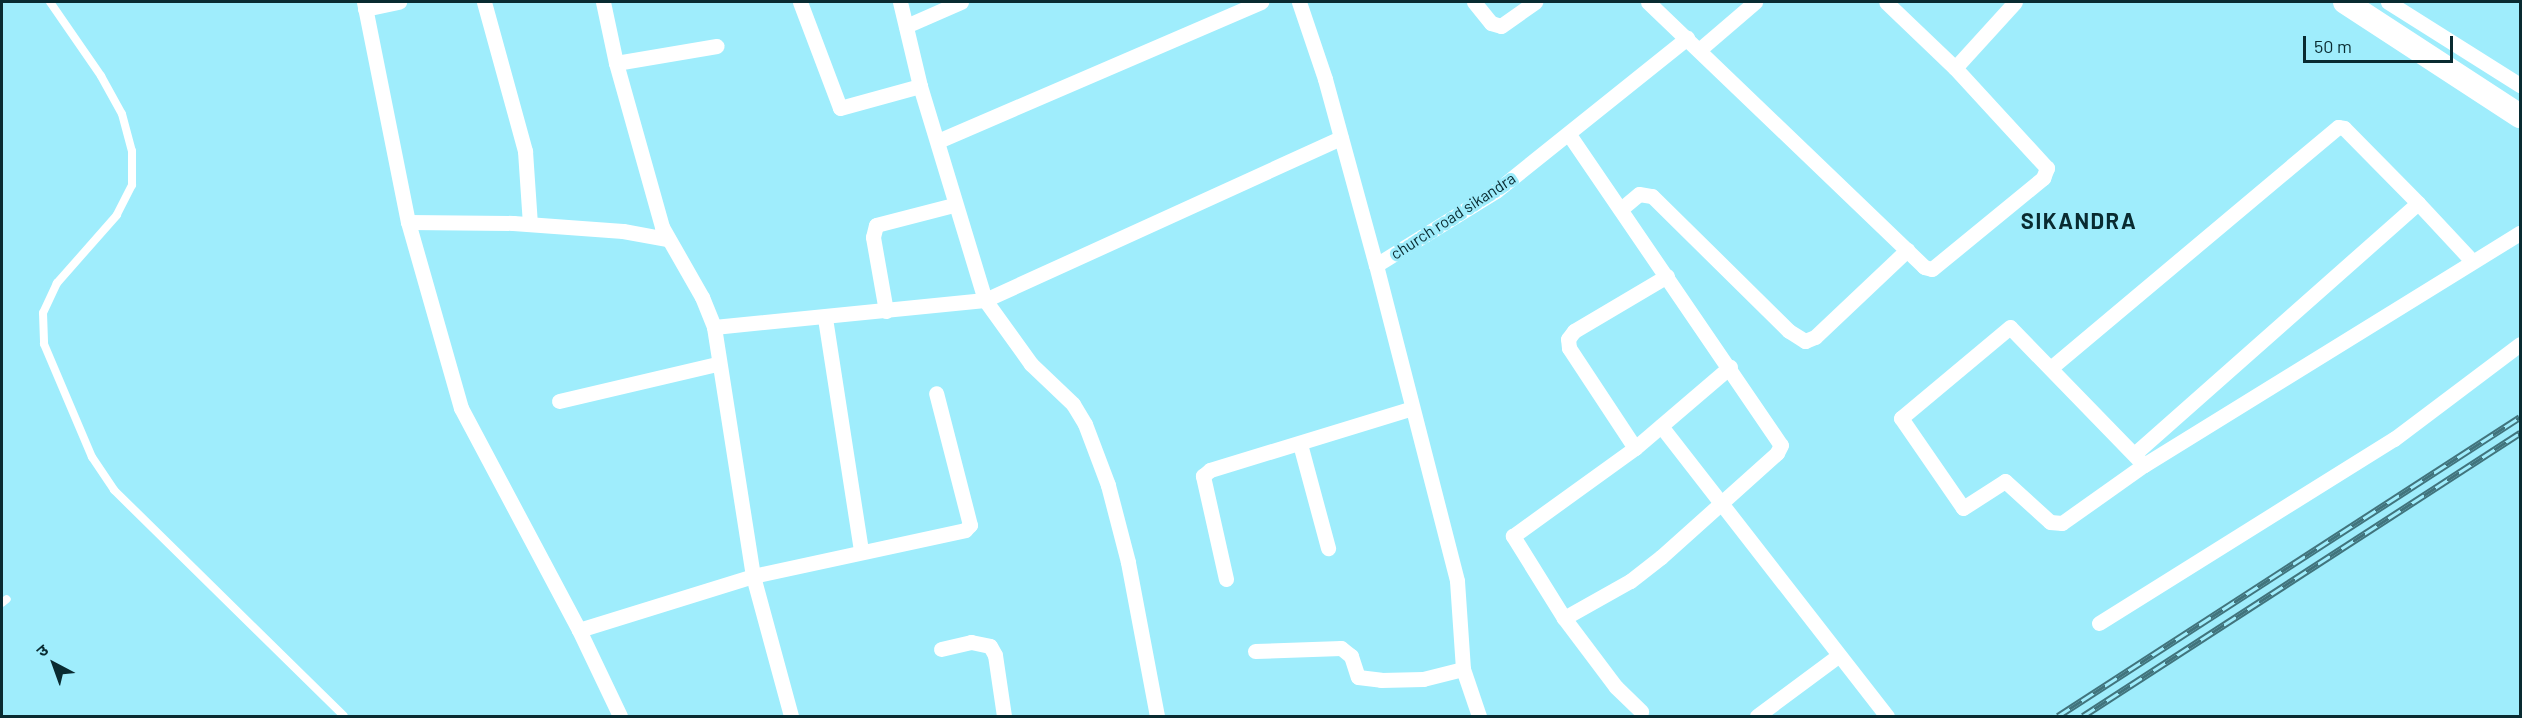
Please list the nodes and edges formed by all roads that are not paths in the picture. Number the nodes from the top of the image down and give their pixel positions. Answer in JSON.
{"nodes":[{"id":1,"x":50,"y":2,"type":"edge"},
{"id":2,"x":399,"y":2,"type":"edge"},
{"id":3,"x":484,"y":2,"type":"edge"},
{"id":4,"x":603,"y":2,"type":"edge"},
{"id":5,"x":800,"y":2,"type":"edge"},
{"id":6,"x":900,"y":2,"type":"edge"},
{"id":7,"x":961,"y":2,"type":"edge"},
{"id":8,"x":1261,"y":2,"type":"edge"},
{"id":9,"x":1299,"y":2,"type":"edge"},
{"id":10,"x":1474,"y":2,"type":"edge"},
{"id":11,"x":1535,"y":2,"type":"edge"},
{"id":12,"x":1648,"y":2,"type":"edge"},
{"id":13,"x":1755,"y":2,"type":"edge"},
{"id":14,"x":1886,"y":2,"type":"edge"},
{"id":15,"x":2015,"y":2,"type":"edge"},
{"id":16,"x":2345,"y":2,"type":"edge"},
{"id":17,"x":2388,"y":2,"type":"edge"},
{"id":18,"x":365,"y":5,"type":"edge"},
{"id":19,"x":906,"y":26,"type":"junction"},
{"id":20,"x":1687,"y":38,"type":"junction"},
{"id":21,"x":717,"y":46,"type":"dead end"},
{"id":22,"x":1699,"y":50,"type":"junction"},
{"id":23,"x":616,"y":63,"type":"junction"},
{"id":24,"x":1955,"y":68,"type":"junction"},
{"id":25,"x":2520,"y":85,"type":"edge"},
{"id":26,"x":920,"y":86,"type":"junction"},
{"id":27,"x":2520,"y":116,"type":"edge"},
{"id":28,"x":1570,"y":136,"type":"junction"},
{"id":29,"x":1341,"y":138,"type":"junction"},
{"id":30,"x":938,"y":141,"type":"junction"},
{"id":31,"x":2418,"y":203,"type":"junction"},
{"id":32,"x":954,"y":205,"type":"junction"},
{"id":33,"x":1621,"y":209,"type":"junction"},
{"id":34,"x":408,"y":222,"type":"junction"},
{"id":35,"x":530,"y":224,"type":"junction"},
{"id":36,"x":2520,"y":233,"type":"edge"},
{"id":37,"x":667,"y":239,"type":"junction"},
{"id":38,"x":1906,"y":250,"type":"junction"},
{"id":39,"x":2472,"y":261,"type":"junction"},
{"id":40,"x":1376,"y":265,"type":"junction"},
{"id":41,"x":1667,"y":276,"type":"junction"},
{"id":42,"x":985,"y":300,"type":"junction"},
{"id":43,"x":885,"y":311,"type":"junction"},
{"id":44,"x":825,"y":318,"type":"junction"},
{"id":45,"x":714,"y":327,"type":"junction"},
{"id":46,"x":2520,"y":344,"type":"edge"},
{"id":47,"x":717,"y":364,"type":"junction"},
{"id":48,"x":2053,"y":366,"type":"junction"},
{"id":49,"x":1730,"y":367,"type":"junction"},
{"id":50,"x":936,"y":393,"type":"dead end"},
{"id":51,"x":559,"y":401,"type":"dead end"},
{"id":52,"x":1410,"y":409,"type":"junction"},
{"id":53,"x":1660,"y":426,"type":"junction"},
{"id":54,"x":1300,"y":444,"type":"junction"},
{"id":55,"x":1635,"y":448,"type":"junction"},
{"id":56,"x":2139,"y":459,"type":"junction"},
{"id":57,"x":1720,"y":505,"type":"junction"},
{"id":58,"x":1328,"y":548,"type":"dead end"},
{"id":59,"x":861,"y":551,"type":"junction"},
{"id":60,"x":753,"y":576,"type":"junction"},
{"id":61,"x":1226,"y":579,"type":"dead end"},
{"id":62,"x":1564,"y":618,"type":"junction"},
{"id":63,"x":2099,"y":622,"type":"dead end"},
{"id":64,"x":579,"y":630,"type":"junction"},
{"id":65,"x":941,"y":649,"type":"dead end"},
{"id":66,"x":1255,"y":651,"type":"dead end"},
{"id":67,"x":1839,"y":655,"type":"junction"},
{"id":68,"x":1463,"y":669,"type":"junction"},
{"id":69,"x":1641,"y":711,"type":"dead end"},
{"id":70,"x":344,"y":717,"type":"edge"},
{"id":71,"x":620,"y":717,"type":"edge"},
{"id":72,"x":791,"y":717,"type":"edge"},
{"id":73,"x":1004,"y":717,"type":"edge"},
{"id":74,"x":1157,"y":717,"type":"edge"},
{"id":75,"x":1479,"y":717,"type":"edge"},
{"id":76,"x":1757,"y":717,"type":"edge"},
{"id":77,"x":1887,"y":717,"type":"edge"}],
"edges":[{"from":1,"to":70,"type":"lane"},
{"from":2,"to":18,"type":"street"},
{"from":3,"to":35,"type":"street"},
{"from":4,"to":23,"type":"street"},
{"from":5,"to":26,"type":"street"},
{"from":6,"to":19,"type":"street"},
{"from":7,"to":19,"type":"street"},
{"from":8,"to":30,"type":"street"},
{"from":9,"to":29,"type":"street","name":"church road sikandra"},
{"from":10,"to":11,"type":"street"},
{"from":12,"to":20,"type":"street"},
{"from":13,"to":22,"type":"street"},
{"from":14,"to":24,"type":"street"},
{"from":15,"to":24,"type":"street"},
{"from":16,"to":27,"type":"main road"},
{"from":17,"to":25,"type":"street"},
{"from":18,"to":34,"type":"street"},
{"from":19,"to":26,"type":"street"},
{"from":20,"to":22,"type":"street"},
{"from":20,"to":28,"type":"street","name":"church road sikandra"},
{"from":21,"to":23,"type":"street"},
{"from":22,"to":38,"type":"street"},
{"from":23,"to":37,"type":"street"},
{"from":24,"to":38,"type":"street"},
{"from":26,"to":30,"type":"street"},
{"from":28,"to":33,"type":"street"},
{"from":28,"to":40,"type":"street","name":"church road sikandra"},
{"from":29,"to":40,"type":"street","name":"church road sikandra"},
{"from":29,"to":42,"type":"street"},
{"from":30,"to":32,"type":"street"},
{"from":31,"to":39,"type":"street"},
{"from":31,"to":48,"type":"street"},
{"from":31,"to":56,"type":"street"},
{"from":32,"to":42,"type":"street"},
{"from":32,"to":43,"type":"street"},
{"from":33,"to":38,"type":"street"},
{"from":33,"to":41,"type":"street"},
{"from":34,"to":35,"type":"street"},
{"from":34,"to":64,"type":"street"},
{"from":35,"to":37,"type":"street"},
{"from":36,"to":39,"type":"street"},
{"from":37,"to":45,"type":"street"},
{"from":39,"to":56,"type":"street"},
{"from":40,"to":52,"type":"street"},
{"from":41,"to":49,"type":"street"},
{"from":41,"to":55,"type":"street"},
{"from":42,"to":43,"type":"street"},
{"from":42,"to":74,"type":"street"},
{"from":43,"to":44,"type":"street"},
{"from":44,"to":45,"type":"street"},
{"from":44,"to":59,"type":"street"},
{"from":45,"to":47,"type":"street"},
{"from":46,"to":63,"type":"street"},
{"from":47,"to":51,"type":"street"},
{"from":47,"to":60,"type":"street"},
{"from":48,"to":56,"type":"street"},
{"from":48,"to":56,"type":"street"},
{"from":49,"to":53,"type":"street"},
{"from":49,"to":57,"type":"street"},
{"from":50,"to":59,"type":"street"},
{"from":52,"to":54,"type":"street"},
{"from":52,"to":68,"type":"street"},
{"from":53,"to":55,"type":"street"},
{"from":53,"to":57,"type":"street"},
{"from":54,"to":58,"type":"street"},
{"from":54,"to":61,"type":"street"},
{"from":55,"to":62,"type":"street"},
{"from":57,"to":62,"type":"street"},
{"from":57,"to":67,"type":"street"},
{"from":59,"to":60,"type":"street"},
{"from":60,"to":64,"type":"street"},
{"from":60,"to":72,"type":"street"},
{"from":62,"to":69,"type":"street"},
{"from":64,"to":71,"type":"street"},
{"from":65,"to":73,"type":"street"},
{"from":66,"to":68,"type":"street"},
{"from":67,"to":76,"type":"street"},
{"from":67,"to":77,"type":"street"},
{"from":68,"to":75,"type":"street"}]}
